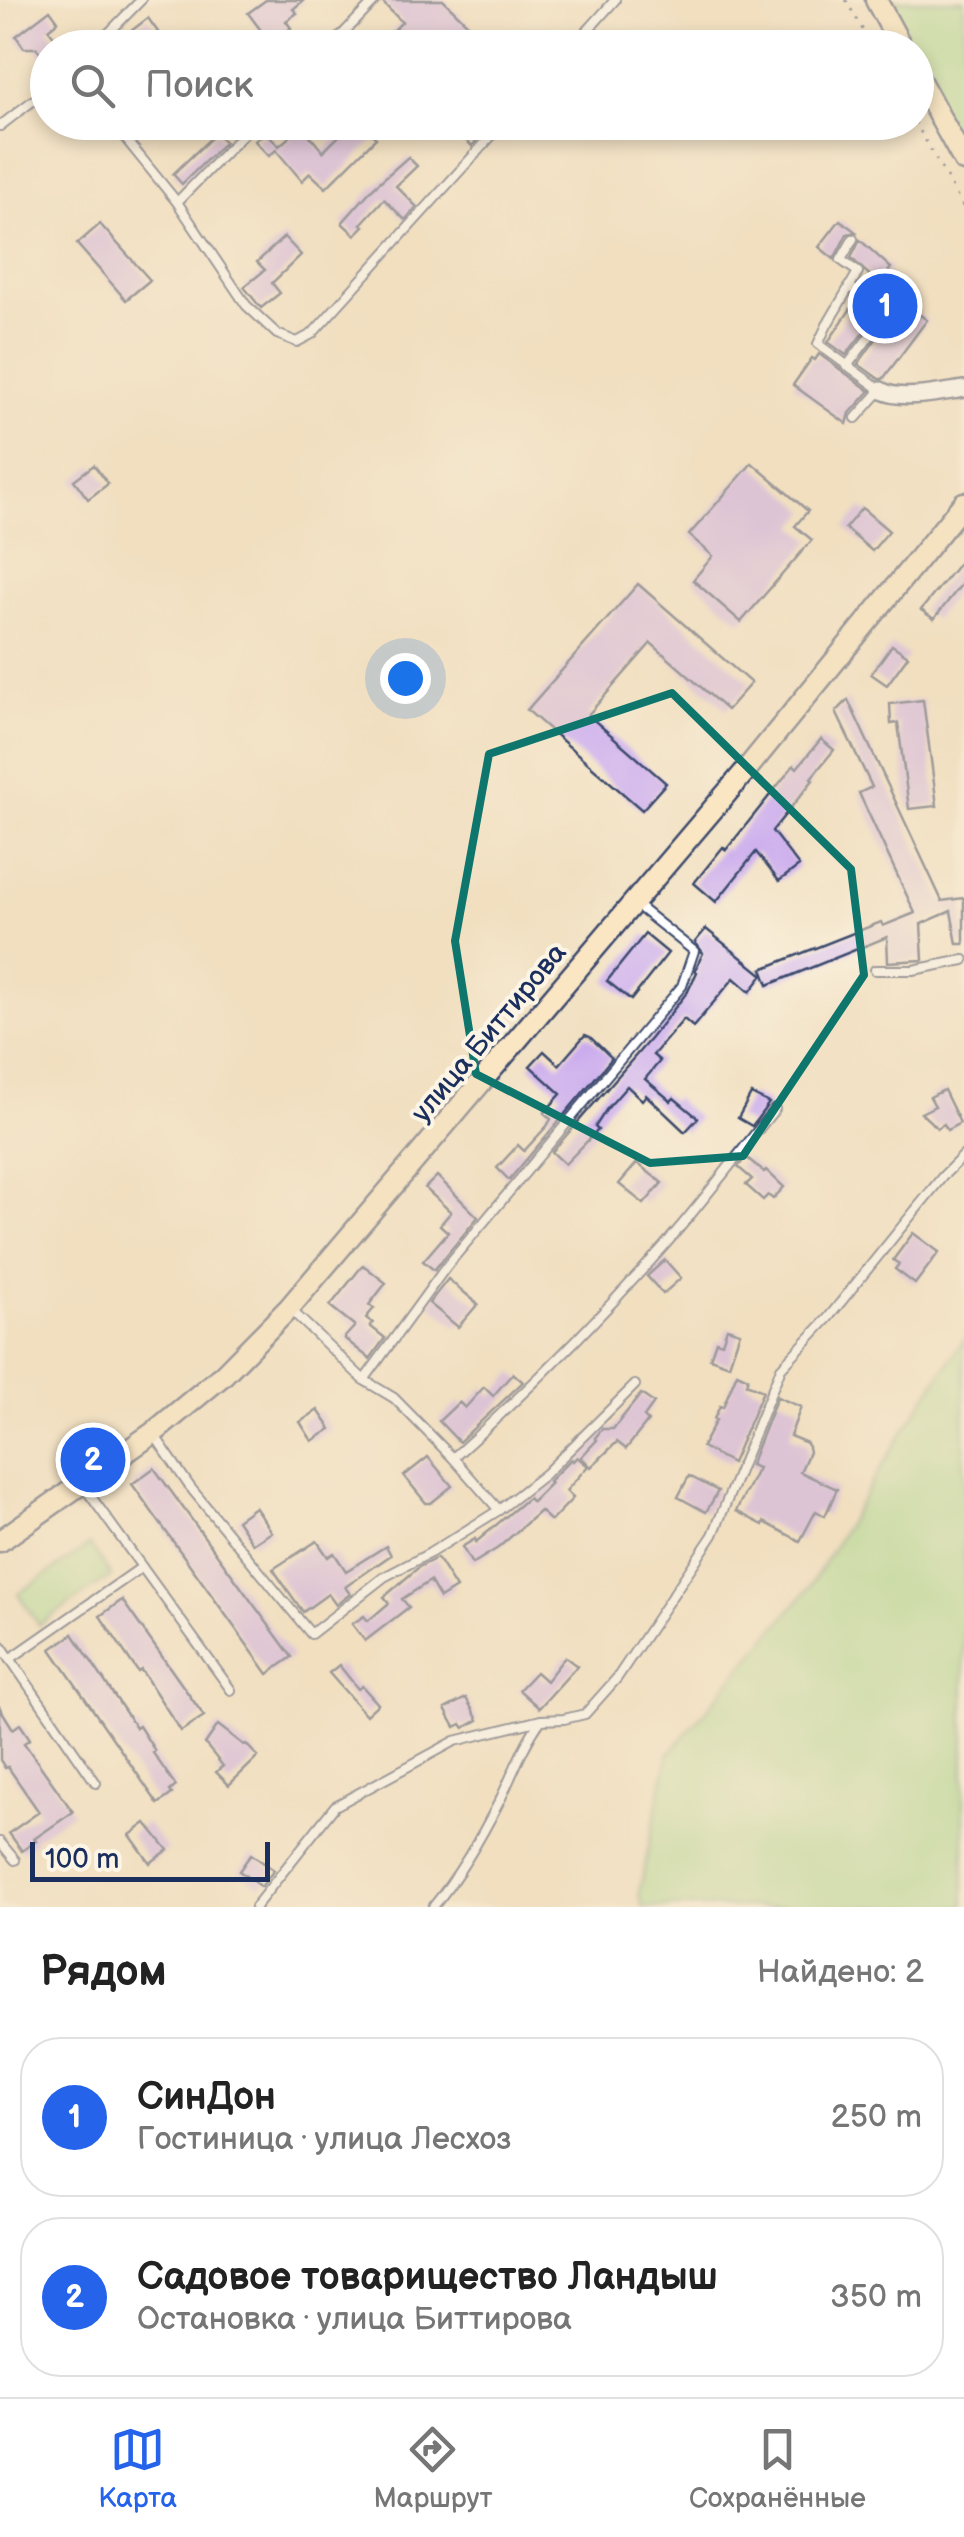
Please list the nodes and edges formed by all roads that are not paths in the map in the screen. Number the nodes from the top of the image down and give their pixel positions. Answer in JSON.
{"nodes":[{"id":1,"x":142,"y":0,"type":"edge"},
{"id":2,"x":376,"y":0,"type":"edge"},
{"id":3,"x":614,"y":0,"type":"edge"},
{"id":4,"x":876,"y":0,"type":"edge"},
{"id":5,"x":112,"y":30,"type":"edge"},
{"id":6,"x":347,"y":30,"type":"edge"},
{"id":7,"x":588,"y":30,"type":"edge"},
{"id":8,"x":892,"y":30,"type":"edge"},
{"id":9,"x":30,"y":103,"type":"edge"},
{"id":10,"x":934,"y":107,"type":"edge"},
{"id":11,"x":0,"y":126,"type":"edge"},
{"id":12,"x":127,"y":140,"type":"edge"},
{"id":13,"x":237,"y":140,"type":"edge"},
{"id":14,"x":488,"y":140,"type":"edge"},
{"id":15,"x":964,"y":161,"type":"edge"},
{"id":16,"x":177,"y":202,"type":"junction"},
{"id":17,"x":853,"y":239,"type":"dead end"},
{"id":18,"x":849,"y":286,"type":"junction"},
{"id":19,"x":847,"y":366,"type":"junction"},
{"id":20,"x":964,"y":388,"type":"edge"},
{"id":21,"x":880,"y":390,"type":"junction"},
{"id":22,"x":856,"y":418,"type":"dead end"},
{"id":23,"x":964,"y":503,"type":"edge"},
{"id":24,"x":634,"y":903,"type":"junction"},
{"id":25,"x":964,"y":960,"type":"edge"},
{"id":26,"x":875,"y":970,"type":"dead end"},
{"id":27,"x":775,"y":1109,"type":"dead end"},
{"id":28,"x":964,"y":1155,"type":"edge"},
{"id":29,"x":289,"y":1308,"type":"junction"},
{"id":30,"x":364,"y":1380,"type":"junction"},
{"id":31,"x":636,"y":1385,"type":"dead end"},
{"id":32,"x":153,"y":1434,"type":"junction"},
{"id":33,"x":452,"y":1458,"type":"junction"},
{"id":34,"x":82,"y":1484,"type":"junction"},
{"id":35,"x":498,"y":1510,"type":"junction"},
{"id":36,"x":0,"y":1542,"type":"edge"},
{"id":37,"x":142,"y":1567,"type":"junction"},
{"id":38,"x":0,"y":1644,"type":"edge"},
{"id":39,"x":10,"y":1659,"type":"junction"},
{"id":40,"x":230,"y":1690,"type":"dead end"},
{"id":41,"x":541,"y":1720,"type":"junction"},
{"id":42,"x":96,"y":1784,"type":"dead end"},
{"id":43,"x":0,"y":1842,"type":"edge"},
{"id":44,"x":15,"y":1860,"type":"dead end"},
{"id":45,"x":254,"y":1907,"type":"edge"},
{"id":46,"x":433,"y":1907,"type":"edge"}],
"edges":[{"from":1,"to":5,"type":"lane"},
{"from":2,"to":6,"type":"lane"},
{"from":3,"to":7,"type":"lane"},
{"from":4,"to":8,"type":"street"},
{"from":9,"to":11,"type":"lane"},
{"from":10,"to":15,"type":"street"},
{"from":12,"to":16,"type":"lane"},
{"from":13,"to":16,"type":"lane"},
{"from":14,"to":16,"type":"lane"},
{"from":17,"to":18,"type":"lane"},
{"from":18,"to":19,"type":"lane"},
{"from":18,"to":19,"type":"lane"},
{"from":19,"to":21,"type":"lane"},
{"from":20,"to":21,"type":"street"},
{"from":21,"to":22,"type":"lane"},
{"from":23,"to":24,"type":"street","name":"улица Биттирова"},
{"from":24,"to":29,"type":"street","name":"улица Биттирова"},
{"from":24,"to":30,"type":"lane"},
{"from":25,"to":26,"type":"lane"},
{"from":27,"to":33,"type":"lane"},
{"from":28,"to":41,"type":"lane"},
{"from":29,"to":30,"type":"lane"},
{"from":29,"to":32,"type":"street","name":"улица Биттирова"},
{"from":30,"to":33,"type":"lane"},
{"from":31,"to":35,"type":"lane"},
{"from":32,"to":34,"type":"street","name":"улица Биттирова"},
{"from":32,"to":35,"type":"lane"},
{"from":33,"to":35,"type":"lane"},
{"from":34,"to":36,"type":"street","name":"улица Биттирова"},
{"from":34,"to":37,"type":"lane"},
{"from":37,"to":39,"type":"lane"},
{"from":37,"to":40,"type":"lane"},
{"from":38,"to":39,"type":"lane"},
{"from":39,"to":42,"type":"lane"},
{"from":41,"to":45,"type":"lane"},
{"from":41,"to":46,"type":"lane"},
{"from":43,"to":44,"type":"lane"}]}
